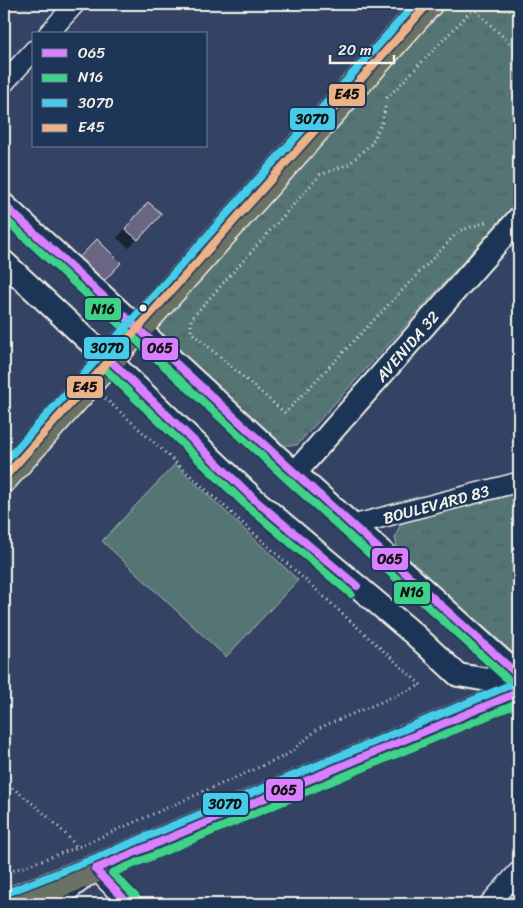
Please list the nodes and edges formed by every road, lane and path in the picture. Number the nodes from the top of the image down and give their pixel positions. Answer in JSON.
{"nodes":[{"id":1,"x":75,"y":4,"type":"edge"},
{"id":2,"x":469,"y":4,"type":"edge"},
{"id":3,"x":478,"y":4,"type":"edge"},
{"id":4,"x":425,"y":5,"type":"edge"},
{"id":5,"x":473,"y":9,"type":"junction"},
{"id":6,"x":50,"y":32,"type":"edge"},
{"id":7,"x":32,"y":52,"type":"edge"},
{"id":8,"x":519,"y":52,"type":"edge"},
{"id":9,"x":4,"y":83,"type":"edge"},
{"id":10,"x":4,"y":205,"type":"edge"},
{"id":11,"x":519,"y":218,"type":"edge"},
{"id":12,"x":495,"y":219,"type":"dead end"},
{"id":13,"x":4,"y":262,"type":"edge"},
{"id":14,"x":139,"y":328,"type":"junction"},
{"id":15,"x":109,"y":360,"type":"junction"},
{"id":16,"x":103,"y":396,"type":"dead end"},
{"id":17,"x":295,"y":473,"type":"junction"},
{"id":18,"x":4,"y":478,"type":"edge"},
{"id":19,"x":519,"y":482,"type":"edge"},
{"id":20,"x":353,"y":525,"type":"junction"},
{"id":21,"x":519,"y":676,"type":"edge"},
{"id":22,"x":519,"y":685,"type":"edge"},
{"id":23,"x":519,"y":692,"type":"edge"},
{"id":24,"x":4,"y":782,"type":"edge"},
{"id":25,"x":78,"y":847,"type":"junction"},
{"id":26,"x":95,"y":869,"type":"junction"},
{"id":27,"x":519,"y":871,"type":"edge"},
{"id":28,"x":4,"y":874,"type":"edge"},
{"id":29,"x":4,"y":904,"type":"edge"},
{"id":30,"x":49,"y":904,"type":"edge"},
{"id":31,"x":129,"y":904,"type":"edge"},
{"id":32,"x":489,"y":904,"type":"edge"}],
"edges":[{"from":1,"to":6,"type":"street"},
{"from":2,"to":5,"type":"path"},
{"from":3,"to":5,"type":"path"},
{"from":4,"to":14,"type":"highway"},
{"from":5,"to":8,"type":"path"},
{"from":5,"to":12,"type":"path"},
{"from":7,"to":9,"type":"street"},
{"from":10,"to":14,"type":"street"},
{"from":11,"to":17,"type":"street","name":"AVENIDA 32"},
{"from":13,"to":15,"type":"street"},
{"from":14,"to":15,"type":"highway"},
{"from":14,"to":17,"type":"street"},
{"from":15,"to":18,"type":"highway"},
{"from":15,"to":22,"type":"street"},
{"from":16,"to":25,"type":"path"},
{"from":17,"to":20,"type":"street"},
{"from":19,"to":20,"type":"street","name":"BOULEVARD 83"},
{"from":20,"to":21,"type":"street"},
{"from":23,"to":26,"type":"highway"},
{"from":24,"to":25,"type":"path"},
{"from":25,"to":26,"type":"path"},
{"from":25,"to":28,"type":"path"},
{"from":26,"to":29,"type":"highway"},
{"from":26,"to":30,"type":"street"},
{"from":26,"to":31,"type":"street"},
{"from":27,"to":32,"type":"street"}]}
